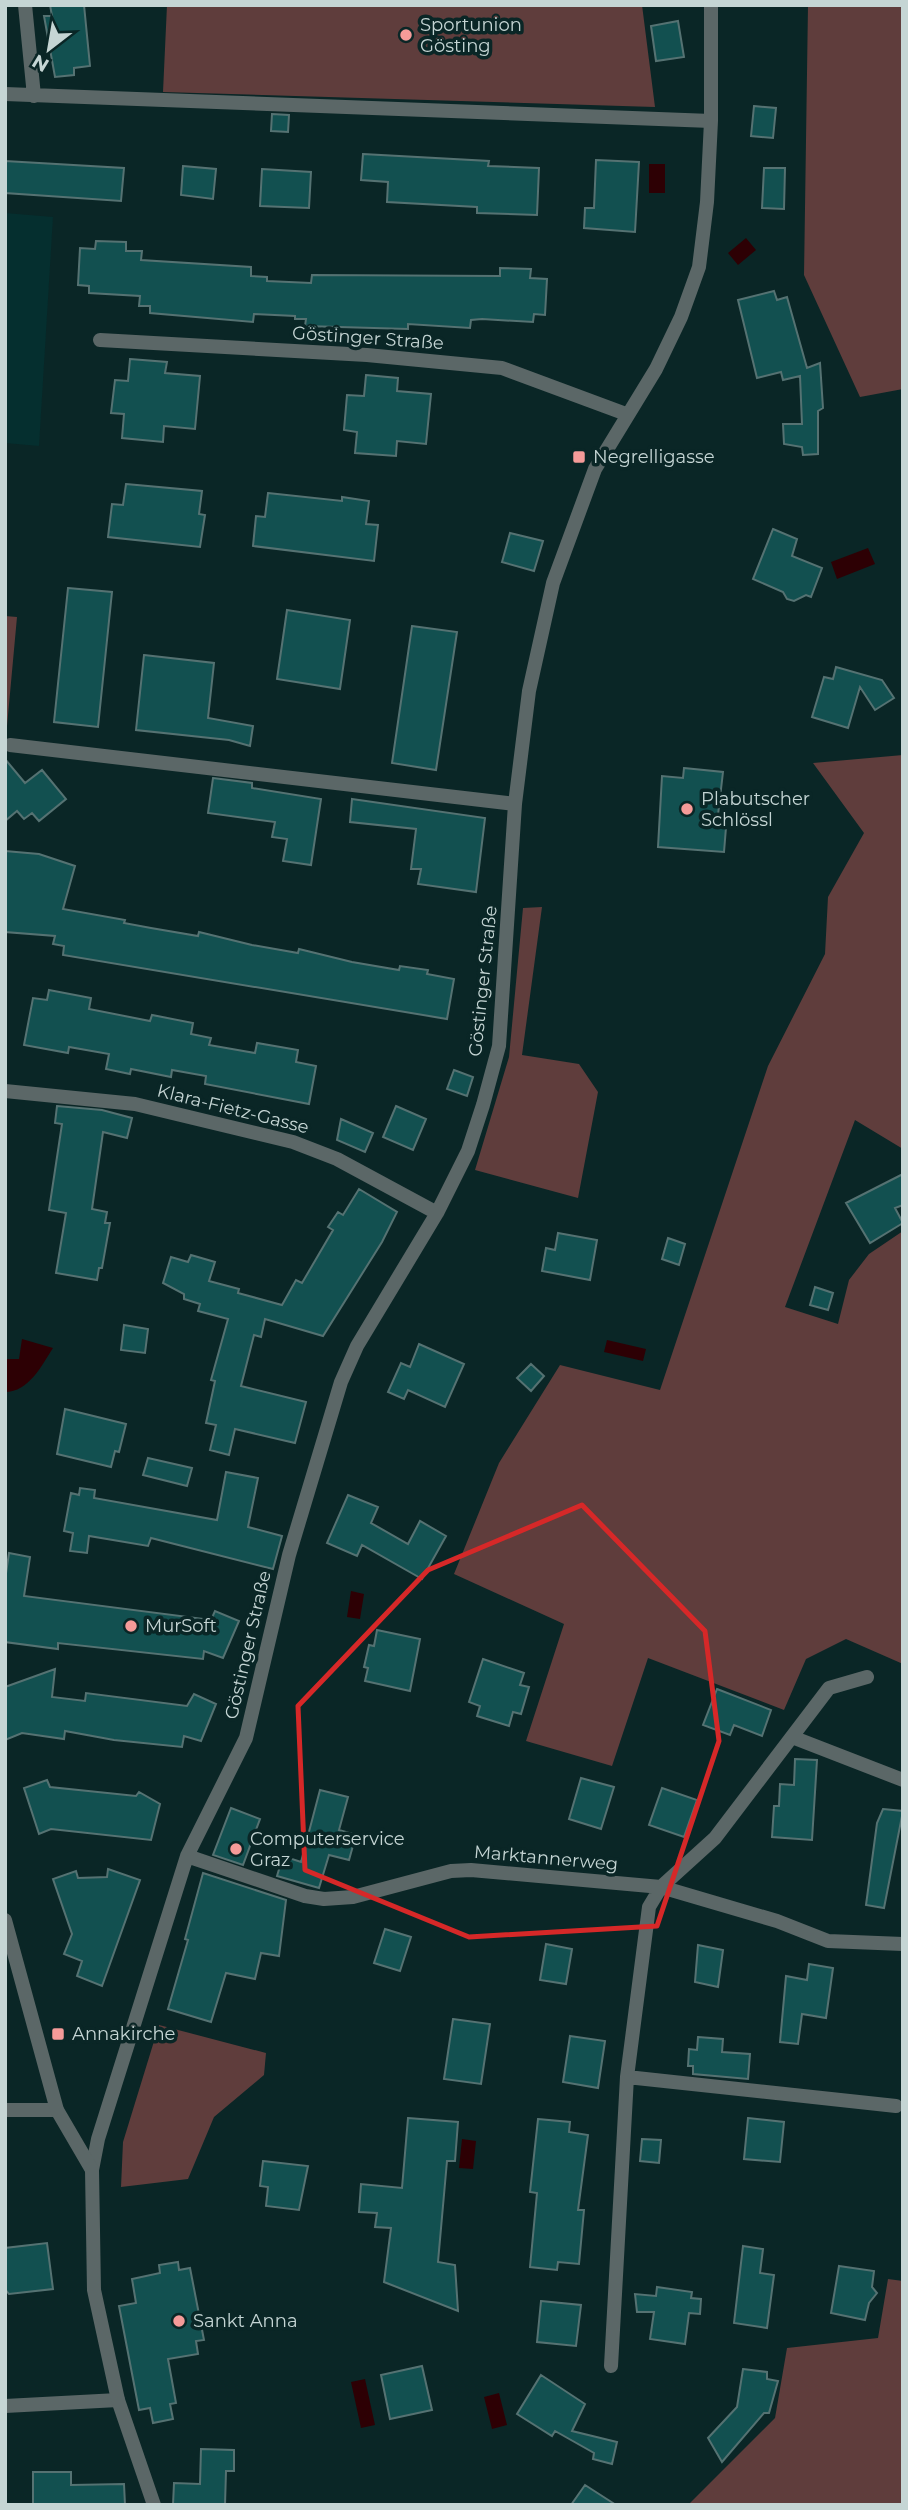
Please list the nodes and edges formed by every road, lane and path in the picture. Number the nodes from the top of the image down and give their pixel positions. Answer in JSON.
{"nodes":[{"id":1,"x":24,"y":5,"type":"edge"},
{"id":2,"x":711,"y":5,"type":"edge"},
{"id":3,"x":5,"y":94,"type":"edge"},
{"id":4,"x":34,"y":96,"type":"junction"},
{"id":5,"x":711,"y":121,"type":"junction"},
{"id":6,"x":100,"y":340,"type":"dead end"},
{"id":7,"x":626,"y":414,"type":"junction"},
{"id":8,"x":10,"y":746,"type":"dead end"},
{"id":9,"x":515,"y":804,"type":"junction"},
{"id":10,"x":5,"y":1091,"type":"edge"},
{"id":11,"x":437,"y":1213,"type":"junction"},
{"id":12,"x":867,"y":1677,"type":"dead end"},
{"id":13,"x":792,"y":1737,"type":"junction"},
{"id":14,"x":903,"y":1780,"type":"edge"},
{"id":15,"x":187,"y":1856,"type":"junction"},
{"id":16,"x":661,"y":1887,"type":"junction"},
{"id":17,"x":5,"y":1920,"type":"edge"},
{"id":18,"x":903,"y":1944,"type":"edge"},
{"id":19,"x":627,"y":2077,"type":"junction"},
{"id":20,"x":895,"y":2106,"type":"dead end"},
{"id":21,"x":5,"y":2110,"type":"edge"},
{"id":22,"x":57,"y":2110,"type":"junction"},
{"id":23,"x":92,"y":2170,"type":"junction"},
{"id":24,"x":611,"y":2366,"type":"dead end"},
{"id":25,"x":118,"y":2400,"type":"junction"},
{"id":26,"x":5,"y":2406,"type":"edge"},
{"id":27,"x":154,"y":2505,"type":"edge"}],
"edges":[{"from":1,"to":4,"type":"street"},
{"from":2,"to":5,"type":"street","name":"Göstinger Straße"},
{"from":3,"to":4,"type":"street"},
{"from":4,"to":5,"type":"street"},
{"from":5,"to":7,"type":"street","name":"Göstinger Straße"},
{"from":6,"to":7,"type":"street","name":"Göstinger Straße"},
{"from":7,"to":9,"type":"street","name":"Göstinger Straße"},
{"from":8,"to":9,"type":"street"},
{"from":9,"to":11,"type":"street","name":"Göstinger Straße"},
{"from":10,"to":11,"type":"street","name":"Klara-Fietz-Gasse"},
{"from":11,"to":15,"type":"street","name":"Göstinger Straße"},
{"from":12,"to":13,"type":"street"},
{"from":13,"to":14,"type":"street"},
{"from":13,"to":16,"type":"street"},
{"from":15,"to":16,"type":"street","name":"Marktannerweg"},
{"from":15,"to":23,"type":"street","name":"Göstinger Straße"},
{"from":16,"to":18,"type":"street","name":"Marktannerweg"},
{"from":16,"to":19,"type":"street"},
{"from":17,"to":22,"type":"street"},
{"from":19,"to":20,"type":"street"},
{"from":19,"to":24,"type":"street"},
{"from":21,"to":22,"type":"street"},
{"from":22,"to":23,"type":"street"},
{"from":23,"to":25,"type":"street","name":"Göstinger Straße"},
{"from":25,"to":26,"type":"street"},
{"from":25,"to":27,"type":"street","name":"Göstinger Straße"}]}
